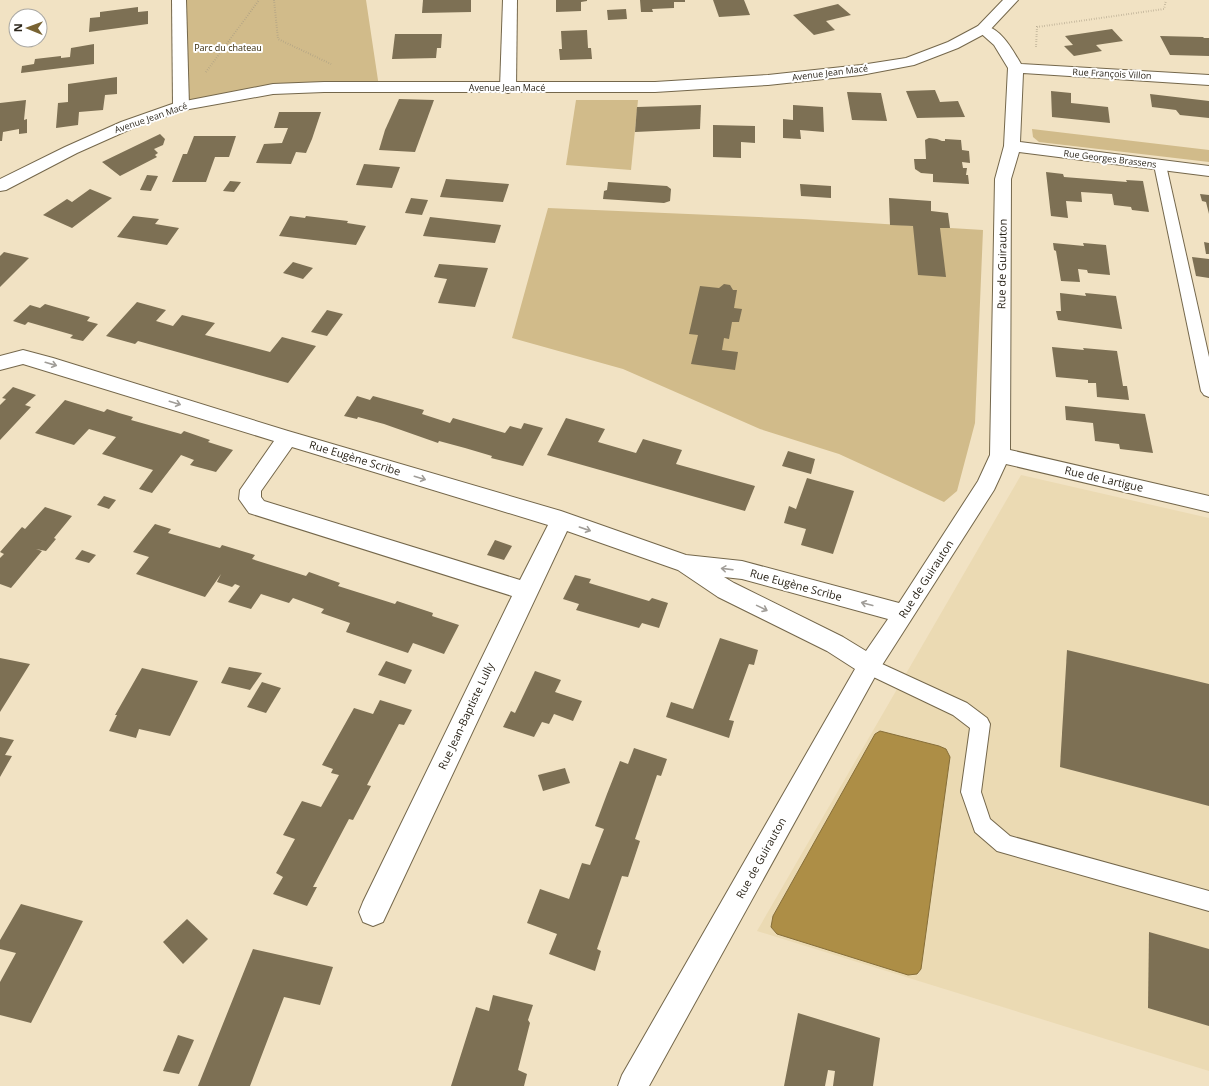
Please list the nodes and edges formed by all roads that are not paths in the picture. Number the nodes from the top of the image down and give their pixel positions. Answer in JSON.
{"nodes":[{"id":1,"x":179,"y":0,"type":"edge"},
{"id":2,"x":510,"y":0,"type":"edge"},
{"id":3,"x":1011,"y":0,"type":"edge"},
{"id":4,"x":982,"y":29,"type":"junction"},
{"id":5,"x":1025,"y":69,"type":"junction"},
{"id":6,"x":1209,"y":80,"type":"edge"},
{"id":7,"x":508,"y":88,"type":"junction"},
{"id":8,"x":181,"y":106,"type":"junction"},
{"id":9,"x":1012,"y":146,"type":"junction"},
{"id":10,"x":1160,"y":165,"type":"junction"},
{"id":11,"x":1209,"y":171,"type":"edge"},
{"id":12,"x":0,"y":186,"type":"edge"},
{"id":13,"x":0,"y":348,"type":"edge"},
{"id":14,"x":24,"y":357,"type":"junction"},
{"id":15,"x":0,"y":363,"type":"edge"},
{"id":16,"x":1209,"y":391,"type":"edge"},
{"id":17,"x":287,"y":438,"type":"junction"},
{"id":18,"x":1000,"y":455,"type":"junction"},
{"id":19,"x":1209,"y":504,"type":"edge"},
{"id":20,"x":561,"y":520,"type":"junction"},
{"id":21,"x":686,"y":564,"type":"junction"},
{"id":22,"x":526,"y":591,"type":"junction"},
{"id":23,"x":904,"y":614,"type":"junction"},
{"id":24,"x":869,"y":666,"type":"junction"},
{"id":25,"x":1209,"y":901,"type":"edge"},
{"id":26,"x":373,"y":912,"type":"dead end"},
{"id":27,"x":633,"y":1086,"type":"edge"}],
"edges":[{"from":1,"to":8,"type":"street"},
{"from":2,"to":7,"type":"street"},
{"from":3,"to":4,"type":"street","name":"Avenue Jean Macé"},
{"from":4,"to":5,"type":"street"},
{"from":4,"to":7,"type":"street","name":"Avenue Jean Macé"},
{"from":5,"to":6,"type":"street","name":"Rue François Villon"},
{"from":5,"to":9,"type":"street","name":"Rue de Guirauton"},
{"from":7,"to":8,"type":"street","name":"Avenue Jean Macé"},
{"from":8,"to":12,"type":"street","name":"Avenue Jean Macé"},
{"from":9,"to":10,"type":"street","name":"Rue Georges Brassens"},
{"from":9,"to":18,"type":"street","name":"Rue de Guirauton"},
{"from":10,"to":11,"type":"street","name":"Rue Georges Brassens"},
{"from":10,"to":16,"type":"lane"},
{"from":13,"to":14,"type":"street","name":"Rue Eugène Scribe"},
{"from":14,"to":15,"type":"street"},
{"from":14,"to":17,"type":"street","name":"Rue Eugène Scribe","one_way":true},
{"from":17,"to":20,"type":"street","name":"Rue Eugène Scribe","one_way":true},
{"from":17,"to":22,"type":"street"},
{"from":18,"to":19,"type":"street","name":"Rue de Lartigue"},
{"from":18,"to":23,"type":"street","name":"Rue de Guirauton"},
{"from":20,"to":21,"type":"street","name":"Rue Eugène Scribe","one_way":true},
{"from":20,"to":22,"type":"street","name":"Rue Jean-Baptiste Lully"},
{"from":23,"to":21,"type":"street","name":"Rue Eugène Scribe","one_way":true},
{"from":21,"to":24,"type":"street","name":"Rue Eugène Scribe","one_way":true},
{"from":22,"to":26,"type":"street","name":"Rue Jean-Baptiste Lully"},
{"from":23,"to":24,"type":"street","name":"Rue de Guirauton"},
{"from":24,"to":25,"type":"lane"},
{"from":24,"to":27,"type":"street","name":"Rue de Guirauton"}]}
